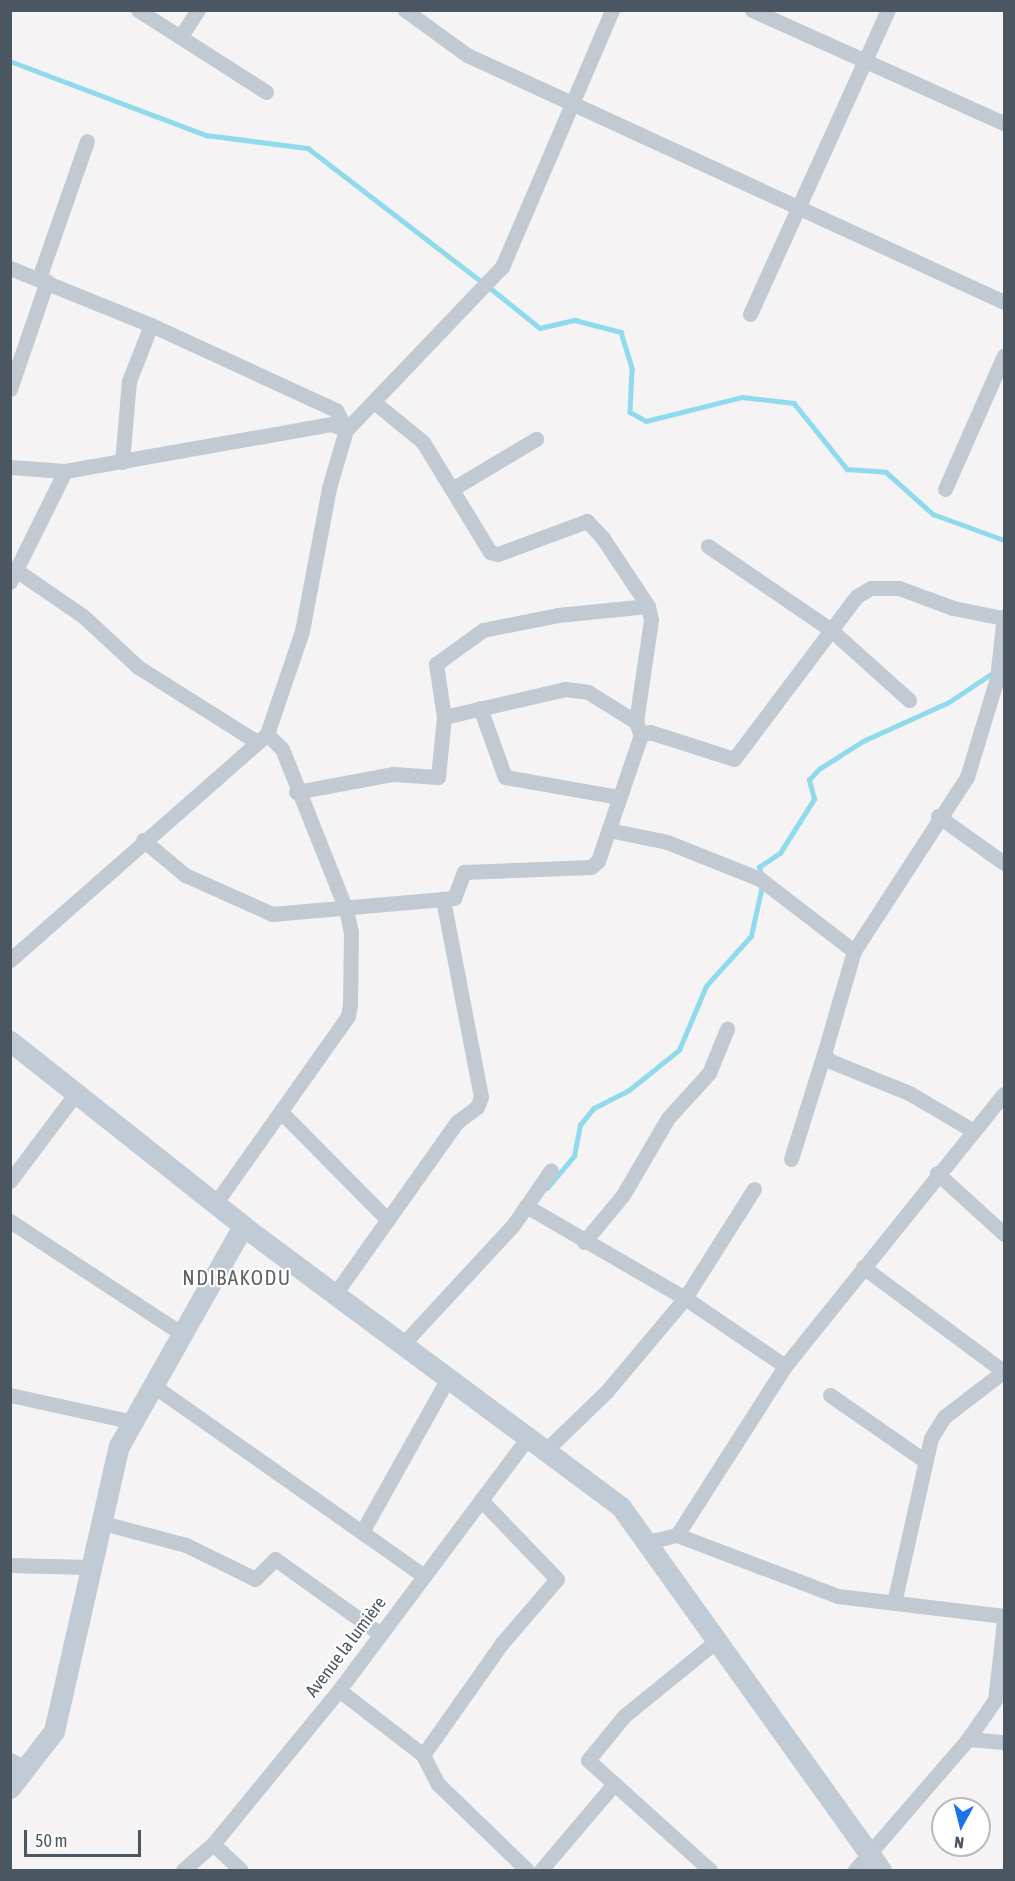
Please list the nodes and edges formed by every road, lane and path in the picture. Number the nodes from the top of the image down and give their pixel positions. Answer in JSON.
{"nodes":[{"id":1,"x":138,"y":10,"type":"edge"},
{"id":2,"x":198,"y":10,"type":"edge"},
{"id":3,"x":405,"y":10,"type":"edge"},
{"id":4,"x":612,"y":10,"type":"edge"},
{"id":5,"x":752,"y":10,"type":"edge"},
{"id":6,"x":888,"y":10,"type":"edge"},
{"id":7,"x":181,"y":36,"type":"junction"},
{"id":8,"x":865,"y":63,"type":"junction"},
{"id":9,"x":266,"y":92,"type":"dead end"},
{"id":10,"x":571,"y":102,"type":"junction"},
{"id":11,"x":1005,"y":123,"type":"edge"},
{"id":12,"x":87,"y":141,"type":"dead end"},
{"id":13,"x":798,"y":207,"type":"junction"},
{"id":14,"x":10,"y":268,"type":"edge"},
{"id":15,"x":43,"y":279,"type":"junction"},
{"id":16,"x":1005,"y":302,"type":"edge"},
{"id":17,"x":750,"y":314,"type":"dead end"},
{"id":18,"x":151,"y":325,"type":"junction"},
{"id":19,"x":1005,"y":355,"type":"edge"},
{"id":20,"x":10,"y":389,"type":"edge"},
{"id":21,"x":374,"y":402,"type":"junction"},
{"id":22,"x":346,"y":430,"type":"junction"},
{"id":23,"x":536,"y":439,"type":"dead end"},
{"id":24,"x":122,"y":462,"type":"junction"},
{"id":25,"x":10,"y":467,"type":"edge"},
{"id":26,"x":65,"y":471,"type":"junction"},
{"id":27,"x":452,"y":489,"type":"junction"},
{"id":28,"x":945,"y":489,"type":"dead end"},
{"id":29,"x":708,"y":546,"type":"dead end"},
{"id":30,"x":13,"y":576,"type":"edge"},
{"id":31,"x":648,"y":606,"type":"junction"},
{"id":32,"x":1004,"y":617,"type":"edge"},
{"id":33,"x":831,"y":630,"type":"junction"},
{"id":34,"x":909,"y":700,"type":"dead end"},
{"id":35,"x":480,"y":708,"type":"junction"},
{"id":36,"x":444,"y":717,"type":"junction"},
{"id":37,"x":638,"y":728,"type":"junction"},
{"id":38,"x":262,"y":738,"type":"junction"},
{"id":39,"x":296,"y":792,"type":"junction"},
{"id":40,"x":619,"y":797,"type":"junction"},
{"id":41,"x":938,"y":816,"type":"junction"},
{"id":42,"x":609,"y":831,"type":"junction"},
{"id":43,"x":143,"y":840,"type":"junction"},
{"id":44,"x":1005,"y":863,"type":"edge"},
{"id":45,"x":443,"y":899,"type":"junction"},
{"id":46,"x":345,"y":907,"type":"junction"},
{"id":47,"x":854,"y":951,"type":"junction"},
{"id":48,"x":10,"y":960,"type":"edge"},
{"id":49,"x":727,"y":1029,"type":"dead end"},
{"id":50,"x":10,"y":1041,"type":"edge"},
{"id":51,"x":824,"y":1054,"type":"junction"},
{"id":52,"x":76,"y":1093,"type":"junction"},
{"id":53,"x":1005,"y":1094,"type":"edge"},
{"id":54,"x":281,"y":1112,"type":"junction"},
{"id":55,"x":972,"y":1130,"type":"junction"},
{"id":56,"x":791,"y":1159,"type":"dead end"},
{"id":57,"x":551,"y":1170,"type":"dead end"},
{"id":58,"x":937,"y":1173,"type":"junction"},
{"id":59,"x":10,"y":1181,"type":"edge"},
{"id":60,"x":754,"y":1189,"type":"dead end"},
{"id":61,"x":215,"y":1204,"type":"junction"},
{"id":62,"x":526,"y":1206,"type":"junction"},
{"id":63,"x":388,"y":1220,"type":"junction"},
{"id":64,"x":10,"y":1221,"type":"edge"},
{"id":65,"x":243,"y":1226,"type":"junction"},
{"id":66,"x":1005,"y":1234,"type":"edge"},
{"id":67,"x":584,"y":1242,"type":"junction"},
{"id":68,"x":863,"y":1267,"type":"junction"},
{"id":69,"x":335,"y":1294,"type":"junction"},
{"id":70,"x":686,"y":1298,"type":"junction"},
{"id":71,"x":182,"y":1334,"type":"junction"},
{"id":72,"x":403,"y":1344,"type":"junction"},
{"id":73,"x":785,"y":1366,"type":"junction"},
{"id":74,"x":1004,"y":1371,"type":"edge"},
{"id":75,"x":448,"y":1378,"type":"junction"},
{"id":76,"x":151,"y":1384,"type":"junction"},
{"id":77,"x":10,"y":1395,"type":"edge"},
{"id":78,"x":830,"y":1395,"type":"dead end"},
{"id":79,"x":129,"y":1421,"type":"junction"},
{"id":80,"x":528,"y":1437,"type":"junction"},
{"id":81,"x":546,"y":1450,"type":"junction"},
{"id":82,"x":925,"y":1461,"type":"junction"},
{"id":83,"x":481,"y":1500,"type":"junction"},
{"id":84,"x":99,"y":1522,"type":"junction"},
{"id":85,"x":362,"y":1532,"type":"junction"},
{"id":86,"x":677,"y":1535,"type":"junction"},
{"id":87,"x":644,"y":1543,"type":"junction"},
{"id":88,"x":10,"y":1565,"type":"edge"},
{"id":89,"x":89,"y":1567,"type":"junction"},
{"id":90,"x":424,"y":1576,"type":"junction"},
{"id":91,"x":894,"y":1603,"type":"junction"},
{"id":92,"x":1005,"y":1616,"type":"edge"},
{"id":93,"x":1005,"y":1621,"type":"edge"},
{"id":94,"x":380,"y":1634,"type":"junction"},
{"id":95,"x":715,"y":1642,"type":"junction"},
{"id":96,"x":339,"y":1690,"type":"junction"},
{"id":97,"x":968,"y":1739,"type":"junction"},
{"id":98,"x":1005,"y":1742,"type":"edge"},
{"id":99,"x":423,"y":1755,"type":"junction"},
{"id":100,"x":18,"y":1764,"type":"edge"},
{"id":101,"x":614,"y":1784,"type":"junction"},
{"id":102,"x":10,"y":1788,"type":"edge"},
{"id":103,"x":213,"y":1844,"type":"junction"},
{"id":104,"x":868,"y":1865,"type":"edge"},
{"id":105,"x":183,"y":1870,"type":"edge"},
{"id":106,"x":241,"y":1870,"type":"edge"},
{"id":107,"x":526,"y":1870,"type":"edge"},
{"id":108,"x":541,"y":1870,"type":"edge"},
{"id":109,"x":710,"y":1870,"type":"edge"}],
"edges":[{"from":1,"to":7,"type":"street"},
{"from":2,"to":7,"type":"street"},
{"from":3,"to":10,"type":"street"},
{"from":4,"to":10,"type":"street"},
{"from":5,"to":8,"type":"street"},
{"from":6,"to":8,"type":"street"},
{"from":7,"to":9,"type":"street"},
{"from":8,"to":11,"type":"street"},
{"from":8,"to":13,"type":"street"},
{"from":10,"to":13,"type":"street"},
{"from":10,"to":21,"type":"street"},
{"from":12,"to":15,"type":"street"},
{"from":13,"to":16,"type":"street"},
{"from":13,"to":17,"type":"street"},
{"from":14,"to":15,"type":"street"},
{"from":15,"to":18,"type":"street"},
{"from":15,"to":20,"type":"street"},
{"from":18,"to":22,"type":"street"},
{"from":18,"to":24,"type":"street"},
{"from":19,"to":28,"type":"street"},
{"from":21,"to":22,"type":"street"},
{"from":21,"to":27,"type":"street"},
{"from":22,"to":24,"type":"street"},
{"from":22,"to":38,"type":"street"},
{"from":23,"to":27,"type":"street"},
{"from":24,"to":26,"type":"street"},
{"from":25,"to":26,"type":"street"},
{"from":26,"to":30,"type":"street"},
{"from":27,"to":31,"type":"street"},
{"from":29,"to":33,"type":"street"},
{"from":30,"to":38,"type":"street"},
{"from":31,"to":36,"type":"street"},
{"from":31,"to":37,"type":"street"},
{"from":32,"to":33,"type":"street"},
{"from":32,"to":41,"type":"street"},
{"from":33,"to":34,"type":"street"},
{"from":33,"to":37,"type":"street"},
{"from":35,"to":36,"type":"street"},
{"from":35,"to":37,"type":"street"},
{"from":35,"to":40,"type":"street"},
{"from":36,"to":39,"type":"street"},
{"from":37,"to":40,"type":"street"},
{"from":38,"to":39,"type":"street"},
{"from":38,"to":43,"type":"street"},
{"from":39,"to":46,"type":"street"},
{"from":40,"to":42,"type":"street"},
{"from":41,"to":44,"type":"street"},
{"from":41,"to":47,"type":"street"},
{"from":42,"to":45,"type":"street"},
{"from":42,"to":47,"type":"street"},
{"from":43,"to":46,"type":"street"},
{"from":43,"to":48,"type":"street"},
{"from":45,"to":46,"type":"street"},
{"from":45,"to":63,"type":"street"},
{"from":46,"to":54,"type":"street"},
{"from":47,"to":51,"type":"street"},
{"from":49,"to":67,"type":"street"},
{"from":50,"to":52,"type":"street"},
{"from":51,"to":55,"type":"street"},
{"from":51,"to":56,"type":"street"},
{"from":52,"to":59,"type":"street"},
{"from":52,"to":61,"type":"street"},
{"from":53,"to":55,"type":"street"},
{"from":54,"to":61,"type":"street"},
{"from":54,"to":63,"type":"street"},
{"from":55,"to":58,"type":"street"},
{"from":57,"to":62,"type":"street"},
{"from":58,"to":66,"type":"street"},
{"from":58,"to":68,"type":"street"},
{"from":60,"to":70,"type":"street"},
{"from":61,"to":65,"type":"street"},
{"from":62,"to":67,"type":"street"},
{"from":62,"to":72,"type":"street"},
{"from":63,"to":69,"type":"street"},
{"from":64,"to":71,"type":"street"},
{"from":65,"to":69,"type":"street"},
{"from":65,"to":71,"type":"street"},
{"from":67,"to":70,"type":"street"},
{"from":68,"to":73,"type":"street"},
{"from":68,"to":74,"type":"street"},
{"from":69,"to":72,"type":"street"},
{"from":70,"to":73,"type":"street"},
{"from":70,"to":81,"type":"street"},
{"from":71,"to":76,"type":"street"},
{"from":72,"to":75,"type":"street"},
{"from":73,"to":86,"type":"street"},
{"from":74,"to":82,"type":"street"},
{"from":75,"to":80,"type":"street"},
{"from":75,"to":85,"type":"street"},
{"from":76,"to":79,"type":"street"},
{"from":76,"to":85,"type":"street"},
{"from":77,"to":79,"type":"street"},
{"from":78,"to":82,"type":"street"},
{"from":79,"to":84,"type":"street"},
{"from":80,"to":81,"type":"street"},
{"from":80,"to":83,"type":"street","name":"Avenue la lumière"},
{"from":81,"to":87,"type":"street"},
{"from":82,"to":91,"type":"street"},
{"from":83,"to":90,"type":"street","name":"Avenue la lumière"},
{"from":83,"to":99,"type":"street"},
{"from":84,"to":89,"type":"street"},
{"from":84,"to":94,"type":"street"},
{"from":85,"to":90,"type":"street"},
{"from":86,"to":87,"type":"street"},
{"from":86,"to":91,"type":"street"},
{"from":87,"to":95,"type":"street"},
{"from":88,"to":89,"type":"street"},
{"from":89,"to":100,"type":"street"},
{"from":90,"to":94,"type":"street","name":"Avenue la lumière"},
{"from":91,"to":92,"type":"street"},
{"from":93,"to":97,"type":"street"},
{"from":94,"to":96,"type":"street","name":"Avenue la lumière"},
{"from":95,"to":101,"type":"street"},
{"from":95,"to":104,"type":"street"},
{"from":96,"to":99,"type":"street"},
{"from":96,"to":103,"type":"street","name":"Avenue la lumière"},
{"from":97,"to":98,"type":"street"},
{"from":97,"to":104,"type":"street"},
{"from":99,"to":107,"type":"street"},
{"from":100,"to":102,"type":"street"},
{"from":101,"to":108,"type":"street"},
{"from":101,"to":109,"type":"street"},
{"from":103,"to":105,"type":"street","name":"Avenue la lumière"},
{"from":103,"to":106,"type":"street"}]}
